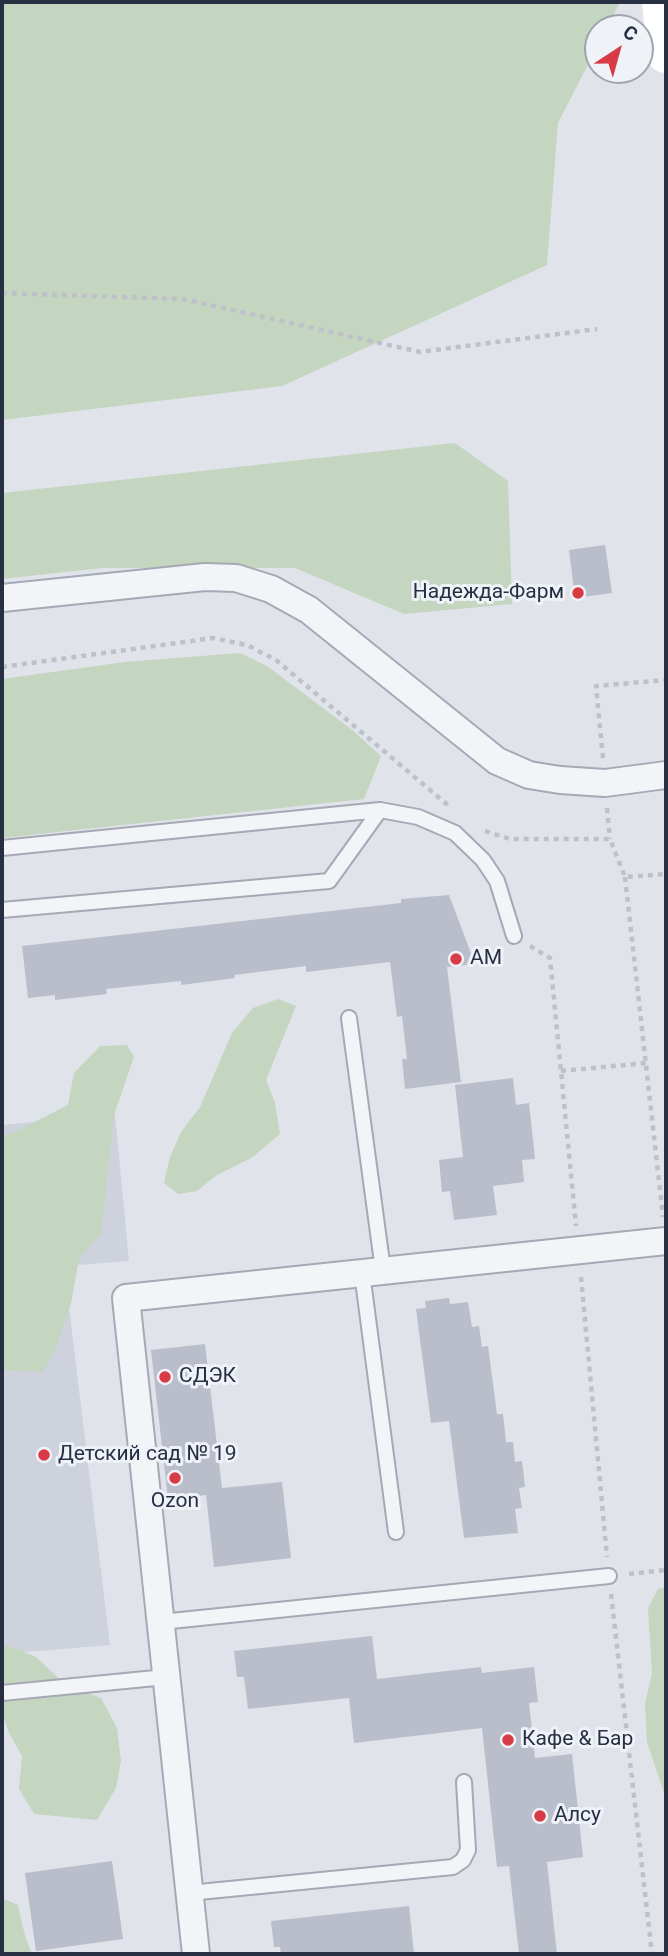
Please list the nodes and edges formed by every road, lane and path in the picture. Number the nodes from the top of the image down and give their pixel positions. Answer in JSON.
{"nodes":[{"id":1,"x":661,"y":2,"type":"edge"},
{"id":2,"x":666,"y":54,"type":"edge"},
{"id":3,"x":2,"y":293,"type":"edge"},
{"id":4,"x":597,"y":329,"type":"dead end"},
{"id":5,"x":2,"y":598,"type":"edge"},
{"id":6,"x":2,"y":667,"type":"edge"},
{"id":7,"x":666,"y":680,"type":"edge"},
{"id":8,"x":666,"y":775,"type":"edge"},
{"id":9,"x":605,"y":783,"type":"junction"},
{"id":10,"x":380,"y":810,"type":"junction"},
{"id":11,"x":453,"y":810,"type":"dead end"},
{"id":12,"x":475,"y":825,"type":"dead end"},
{"id":13,"x":610,"y":839,"type":"junction"},
{"id":14,"x":2,"y":848,"type":"edge"},
{"id":15,"x":666,"y":874,"type":"edge"},
{"id":16,"x":625,"y":877,"type":"junction"},
{"id":17,"x":2,"y":910,"type":"edge"},
{"id":18,"x":514,"y":936,"type":"joint"},
{"id":19,"x":349,"y":1017,"type":"dead end"},
{"id":20,"x":646,"y":1063,"type":"junction"},
{"id":21,"x":561,"y":1071,"type":"junction"},
{"id":22,"x":666,"y":1241,"type":"edge"},
{"id":23,"x":579,"y":1250,"type":"junction"},
{"id":24,"x":373,"y":1272,"type":"junction"},
{"id":25,"x":396,"y":1532,"type":"dead end"},
{"id":26,"x":666,"y":1570,"type":"edge"},
{"id":27,"x":609,"y":1576,"type":"junction"},
{"id":28,"x":160,"y":1622,"type":"junction"},
{"id":29,"x":166,"y":1677,"type":"junction"},
{"id":30,"x":2,"y":1693,"type":"edge"},
{"id":31,"x":464,"y":1782,"type":"dead end"},
{"id":32,"x":189,"y":1893,"type":"junction"},
{"id":33,"x":196,"y":1954,"type":"edge"},
{"id":34,"x":652,"y":1954,"type":"edge"}],
"edges":[{"from":1,"to":2,"type":"main road"},
{"from":3,"to":4,"type":"path"},
{"from":5,"to":9,"type":"street"},
{"from":6,"to":11,"type":"path"},
{"from":7,"to":9,"type":"path"},
{"from":8,"to":9,"type":"street"},
{"from":9,"to":13,"type":"path"},
{"from":10,"to":14,"type":"lane"},
{"from":10,"to":17,"type":"lane"},
{"from":10,"to":18,"type":"lane"},
{"from":12,"to":13,"type":"path"},
{"from":13,"to":16,"type":"path"},
{"from":15,"to":16,"type":"path"},
{"from":16,"to":20,"type":"path"},
{"from":18,"to":21,"type":"path"},
{"from":19,"to":24,"type":"lane"},
{"from":20,"to":21,"type":"path"},
{"from":20,"to":22,"type":"path"},
{"from":21,"to":23,"type":"path"},
{"from":22,"to":23,"type":"street"},
{"from":23,"to":24,"type":"street"},
{"from":23,"to":27,"type":"path"},
{"from":24,"to":25,"type":"lane"},
{"from":24,"to":28,"type":"street"},
{"from":26,"to":27,"type":"path"},
{"from":27,"to":28,"type":"lane"},
{"from":27,"to":34,"type":"path"},
{"from":28,"to":29,"type":"street"},
{"from":29,"to":30,"type":"lane"},
{"from":29,"to":32,"type":"street"},
{"from":31,"to":32,"type":"lane"},
{"from":32,"to":33,"type":"street"}]}
